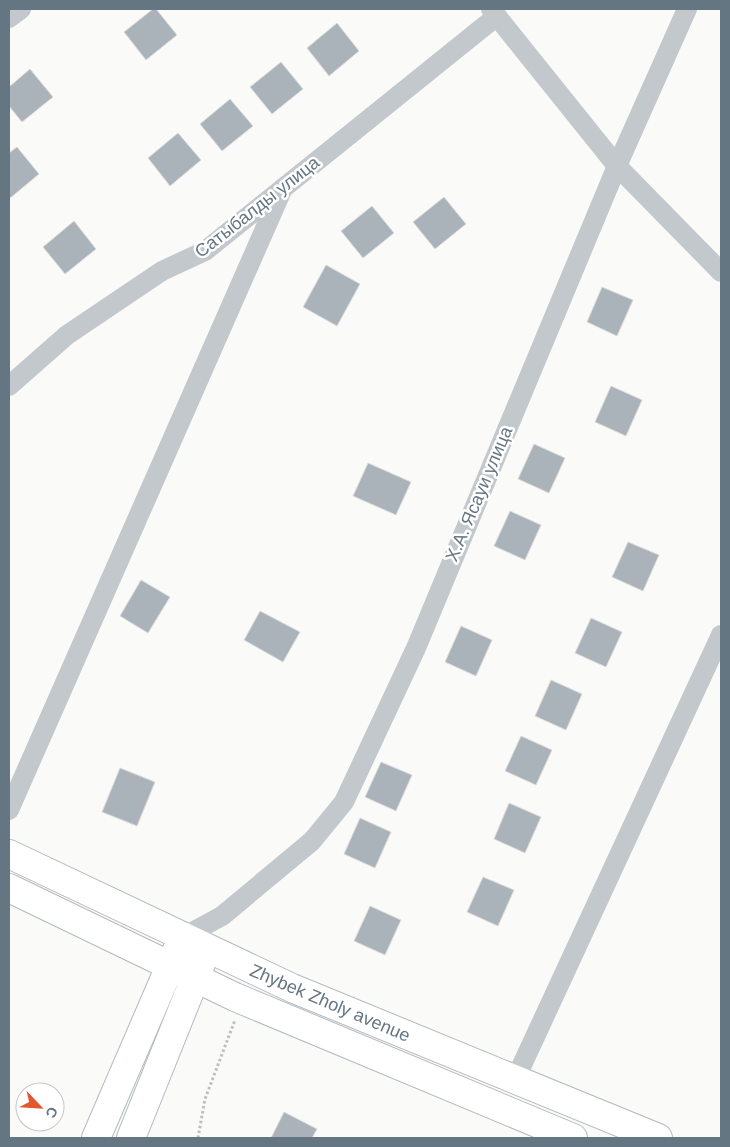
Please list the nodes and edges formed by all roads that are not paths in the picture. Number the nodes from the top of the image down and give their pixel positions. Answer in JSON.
{"nodes":[{"id":1,"x":21,"y":9,"type":"edge"},
{"id":2,"x":686,"y":9,"type":"edge"},
{"id":3,"x":494,"y":12,"type":"edge"},
{"id":4,"x":9,"y":18,"type":"edge"},
{"id":5,"x":617,"y":166,"type":"junction"},
{"id":6,"x":283,"y":188,"type":"junction"},
{"id":7,"x":721,"y":272,"type":"edge"},
{"id":8,"x":9,"y":386,"type":"edge"},
{"id":9,"x":721,"y":635,"type":"edge"},
{"id":10,"x":9,"y":810,"type":"edge"},
{"id":11,"x":9,"y":854,"type":"edge"},
{"id":12,"x":9,"y":888,"type":"edge"},
{"id":13,"x":222,"y":916,"type":"junction"},
{"id":14,"x":183,"y":937,"type":"junction"},
{"id":15,"x":207,"y":949,"type":"junction"},
{"id":16,"x":169,"y":965,"type":"junction"},
{"id":17,"x":194,"y":978,"type":"junction"},
{"id":18,"x":515,"y":1080,"type":"junction"},
{"id":19,"x":96,"y":1138,"type":"edge"},
{"id":20,"x":131,"y":1138,"type":"edge"},
{"id":21,"x":573,"y":1138,"type":"edge"},
{"id":22,"x":658,"y":1138,"type":"edge"}],
"edges":[{"from":1,"to":4,"type":"street"},
{"from":2,"to":5,"type":"street","name":"Х.А. Ясауи улица"},
{"from":3,"to":5,"type":"street"},
{"from":3,"to":6,"type":"street","name":"Сатыбалды улица"},
{"from":5,"to":7,"type":"street"},
{"from":5,"to":13,"type":"street","name":"Х.А. Ясауи улица"},
{"from":6,"to":8,"type":"street","name":"Сатыбалды улица"},
{"from":6,"to":10,"type":"street"},
{"from":9,"to":18,"type":"street"},
{"from":11,"to":14,"type":"street","name":"Zhybek Zholy avenue"},
{"from":12,"to":16,"type":"street","name":"Zhybek Zholy avenue"},
{"from":13,"to":14,"type":"street","name":"Х.А. Ясауи улица"},
{"from":13,"to":15,"type":"street","name":"Х.А. Ясауи улица"},
{"from":14,"to":15,"type":"street","name":"Zhybek Zholy avenue"},
{"from":14,"to":16,"type":"street"},
{"from":15,"to":17,"type":"street"},
{"from":15,"to":18,"type":"street","name":"Zhybek Zholy avenue"},
{"from":16,"to":17,"type":"street","name":"Zhybek Zholy avenue"},
{"from":16,"to":19,"type":"street"},
{"from":17,"to":20,"type":"street"},
{"from":17,"to":21,"type":"street","name":"Zhybek Zholy avenue"},
{"from":18,"to":22,"type":"street","name":"Zhybek Zholy avenue"}]}
